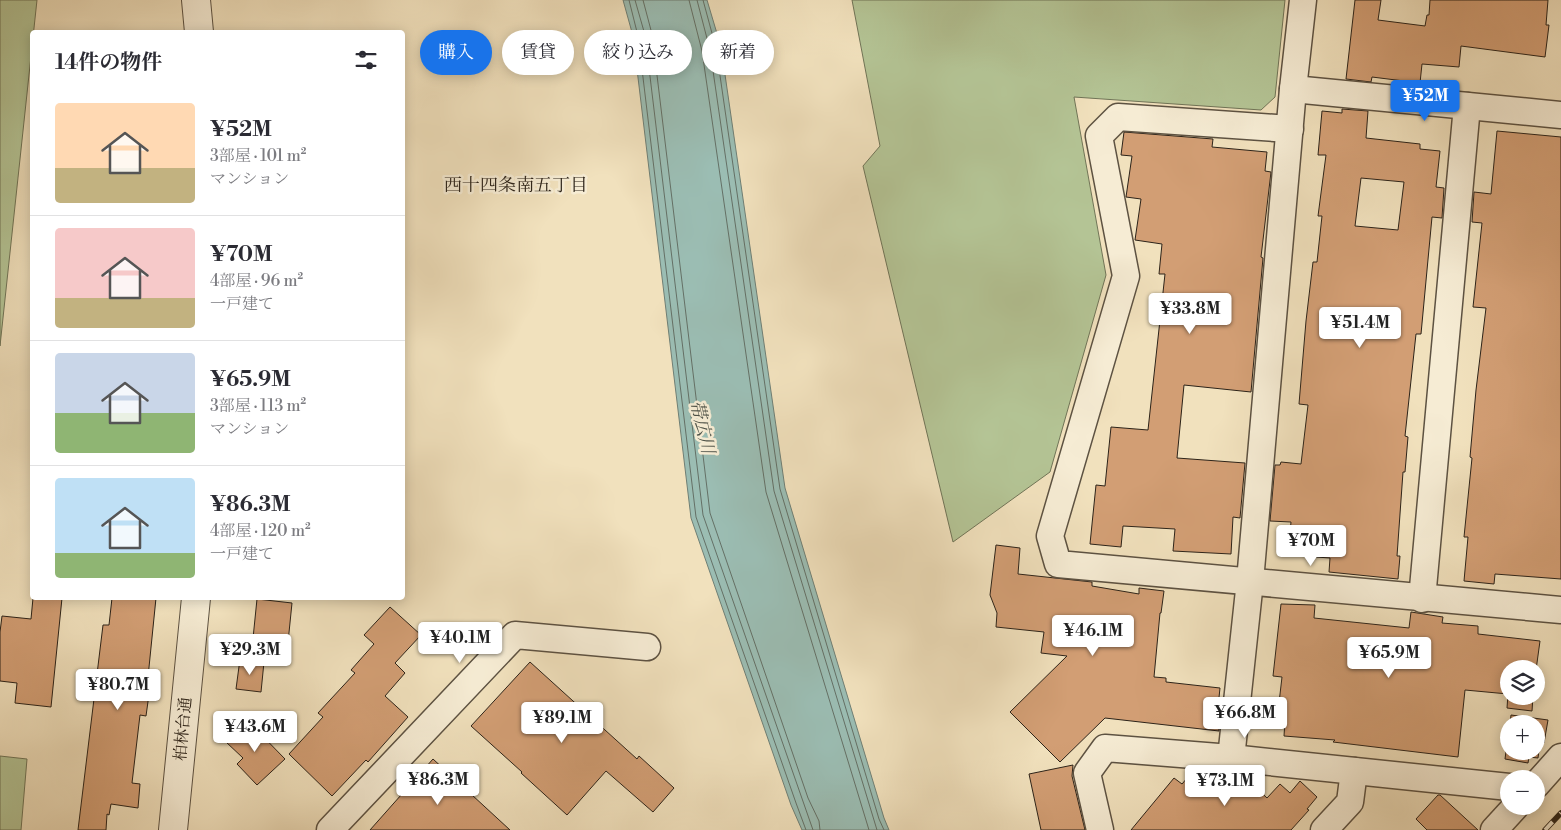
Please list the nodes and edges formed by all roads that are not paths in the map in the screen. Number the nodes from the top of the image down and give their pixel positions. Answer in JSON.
{"nodes":[{"id":1,"x":196,"y":0,"type":"edge"},
{"id":2,"x":1303,"y":0,"type":"edge"},
{"id":3,"x":199,"y":30,"type":"edge"},
{"id":4,"x":1293,"y":89,"type":"junction"},
{"id":5,"x":1467,"y":106,"type":"junction"},
{"id":6,"x":1561,"y":115,"type":"edge"},
{"id":7,"x":1290,"y":129,"type":"junction"},
{"id":8,"x":1250,"y":581,"type":"junction"},
{"id":9,"x":1422,"y":599,"type":"junction"},
{"id":10,"x":196,"y":600,"type":"edge"},
{"id":11,"x":1561,"y":610,"type":"edge"},
{"id":12,"x":648,"y":647,"type":"dead end"},
{"id":13,"x":1561,"y":757,"type":"edge"},
{"id":14,"x":1231,"y":758,"type":"junction"},
{"id":15,"x":1354,"y":771,"type":"junction"},
{"id":16,"x":1545,"y":775,"type":"edge"},
{"id":17,"x":1500,"y":786,"type":"edge"},
{"id":18,"x":1508,"y":815,"type":"edge"},
{"id":19,"x":173,"y":830,"type":"edge"},
{"id":20,"x":330,"y":830,"type":"edge"},
{"id":21,"x":1100,"y":830,"type":"edge"},
{"id":22,"x":1324,"y":830,"type":"edge"},
{"id":23,"x":1494,"y":830,"type":"edge"}],
"edges":[{"from":1,"to":3,"type":"street"},
{"from":2,"to":4,"type":"street"},
{"from":4,"to":5,"type":"street"},
{"from":4,"to":7,"type":"street"},
{"from":5,"to":6,"type":"street"},
{"from":5,"to":9,"type":"street"},
{"from":7,"to":8,"type":"street"},
{"from":7,"to":8,"type":"street"},
{"from":8,"to":9,"type":"street"},
{"from":8,"to":14,"type":"street"},
{"from":9,"to":11,"type":"street"},
{"from":10,"to":19,"type":"street","name":"柏林台通"},
{"from":12,"to":20,"type":"street"},
{"from":13,"to":16,"type":"street"},
{"from":14,"to":15,"type":"street"},
{"from":14,"to":21,"type":"street"},
{"from":15,"to":17,"type":"street"},
{"from":15,"to":22,"type":"street"},
{"from":18,"to":23,"type":"street"}]}
